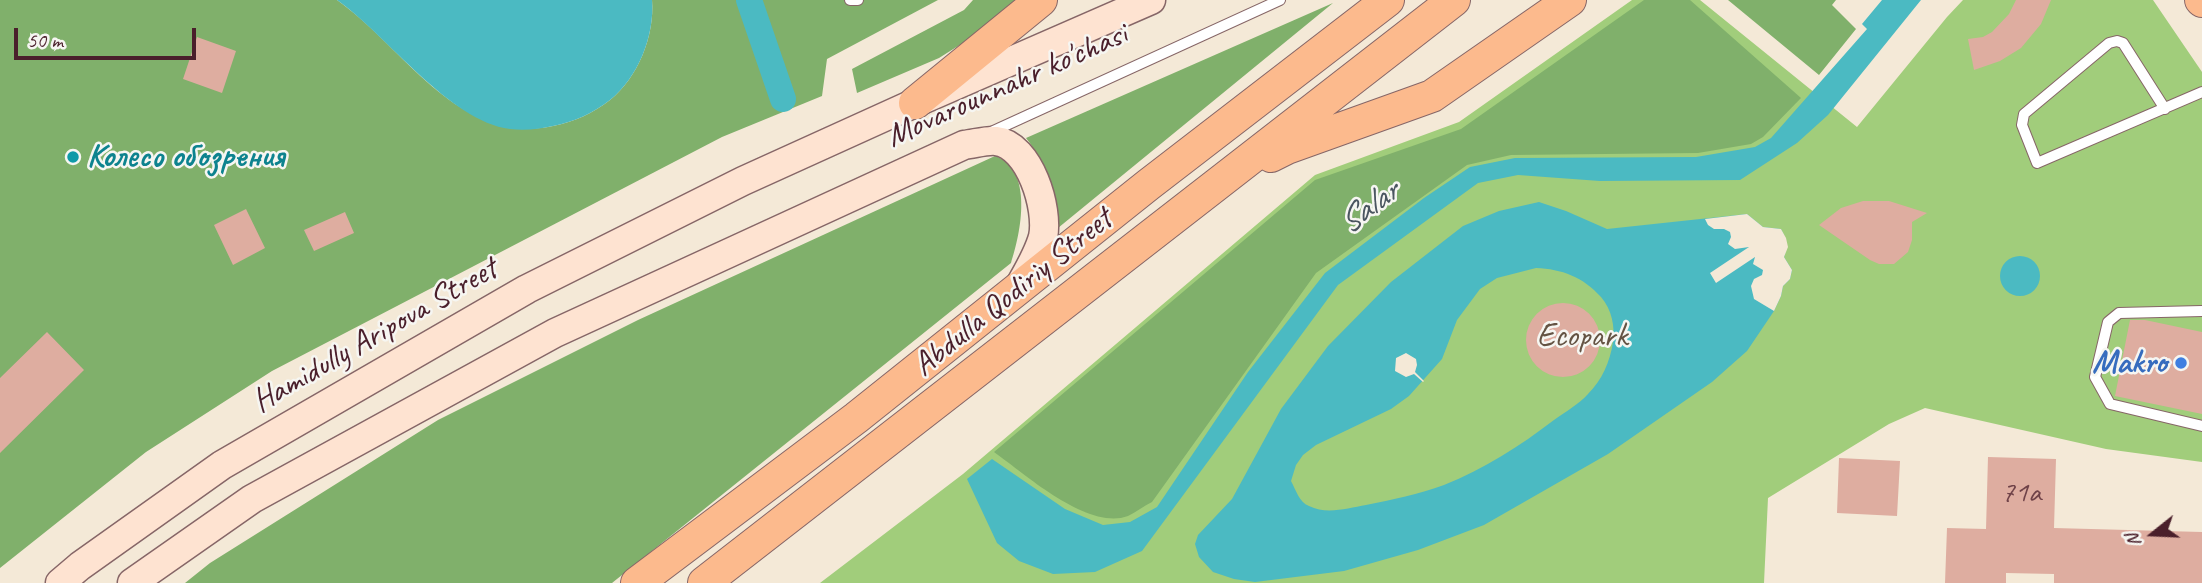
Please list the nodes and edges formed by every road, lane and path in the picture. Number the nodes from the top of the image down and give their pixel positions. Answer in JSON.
{"nodes":[{"id":1,"x":850,"y":0,"type":"edge"},
{"id":2,"x":858,"y":0,"type":"edge"},
{"id":3,"x":1041,"y":0,"type":"edge"},
{"id":4,"x":1151,"y":0,"type":"edge"},
{"id":5,"x":1280,"y":0,"type":"edge"},
{"id":6,"x":1388,"y":0,"type":"edge"},
{"id":7,"x":1454,"y":0,"type":"edge"},
{"id":8,"x":1570,"y":0,"type":"edge"},
{"id":9,"x":2202,"y":92,"type":"edge"},
{"id":10,"x":915,"y":103,"type":"junction"},
{"id":11,"x":2165,"y":109,"type":"junction"},
{"id":12,"x":964,"y":145,"type":"junction"},
{"id":13,"x":743,"y":181,"type":"joint"},
{"id":14,"x":1214,"y":186,"type":"junction"},
{"id":15,"x":1017,"y":291,"type":"junction"},
{"id":16,"x":2202,"y":311,"type":"edge"},
{"id":17,"x":2202,"y":426,"type":"edge"},
{"id":18,"x":60,"y":583,"type":"edge"},
{"id":19,"x":132,"y":583,"type":"edge"},
{"id":20,"x":637,"y":583,"type":"edge"},
{"id":21,"x":704,"y":583,"type":"edge"}],
"edges":[{"from":1,"to":2,"type":"lane"},
{"from":3,"to":10,"type":"main road"},
{"from":4,"to":10,"type":"street","name":"Movarounnahr ko'chasi"},
{"from":5,"to":12,"type":"lane","name":"Movarounnahr ko'chasi"},
{"from":6,"to":15,"type":"main road","name":"Abdulla Qodiriy Street"},
{"from":7,"to":14,"type":"main road","name":"Abdulla Qodiriy Street"},
{"from":8,"to":14,"type":"main road"},
{"from":9,"to":11,"type":"lane"},
{"from":10,"to":13,"type":"street","name":"Movarounnahr ko'chasi"},
{"from":11,"to":11,"type":"lane"},
{"from":12,"to":15,"type":"street"},
{"from":12,"to":19,"type":"street","name":"Movarounnahr ko'chasi"},
{"from":13,"to":18,"type":"street","name":"Hamidully Aripova Street"},
{"from":14,"to":21,"type":"main road","name":"Abdulla Qodiriy Street"},
{"from":15,"to":20,"type":"main road","name":"Abdulla Qodiriy Street"},
{"from":16,"to":17,"type":"lane"}]}
